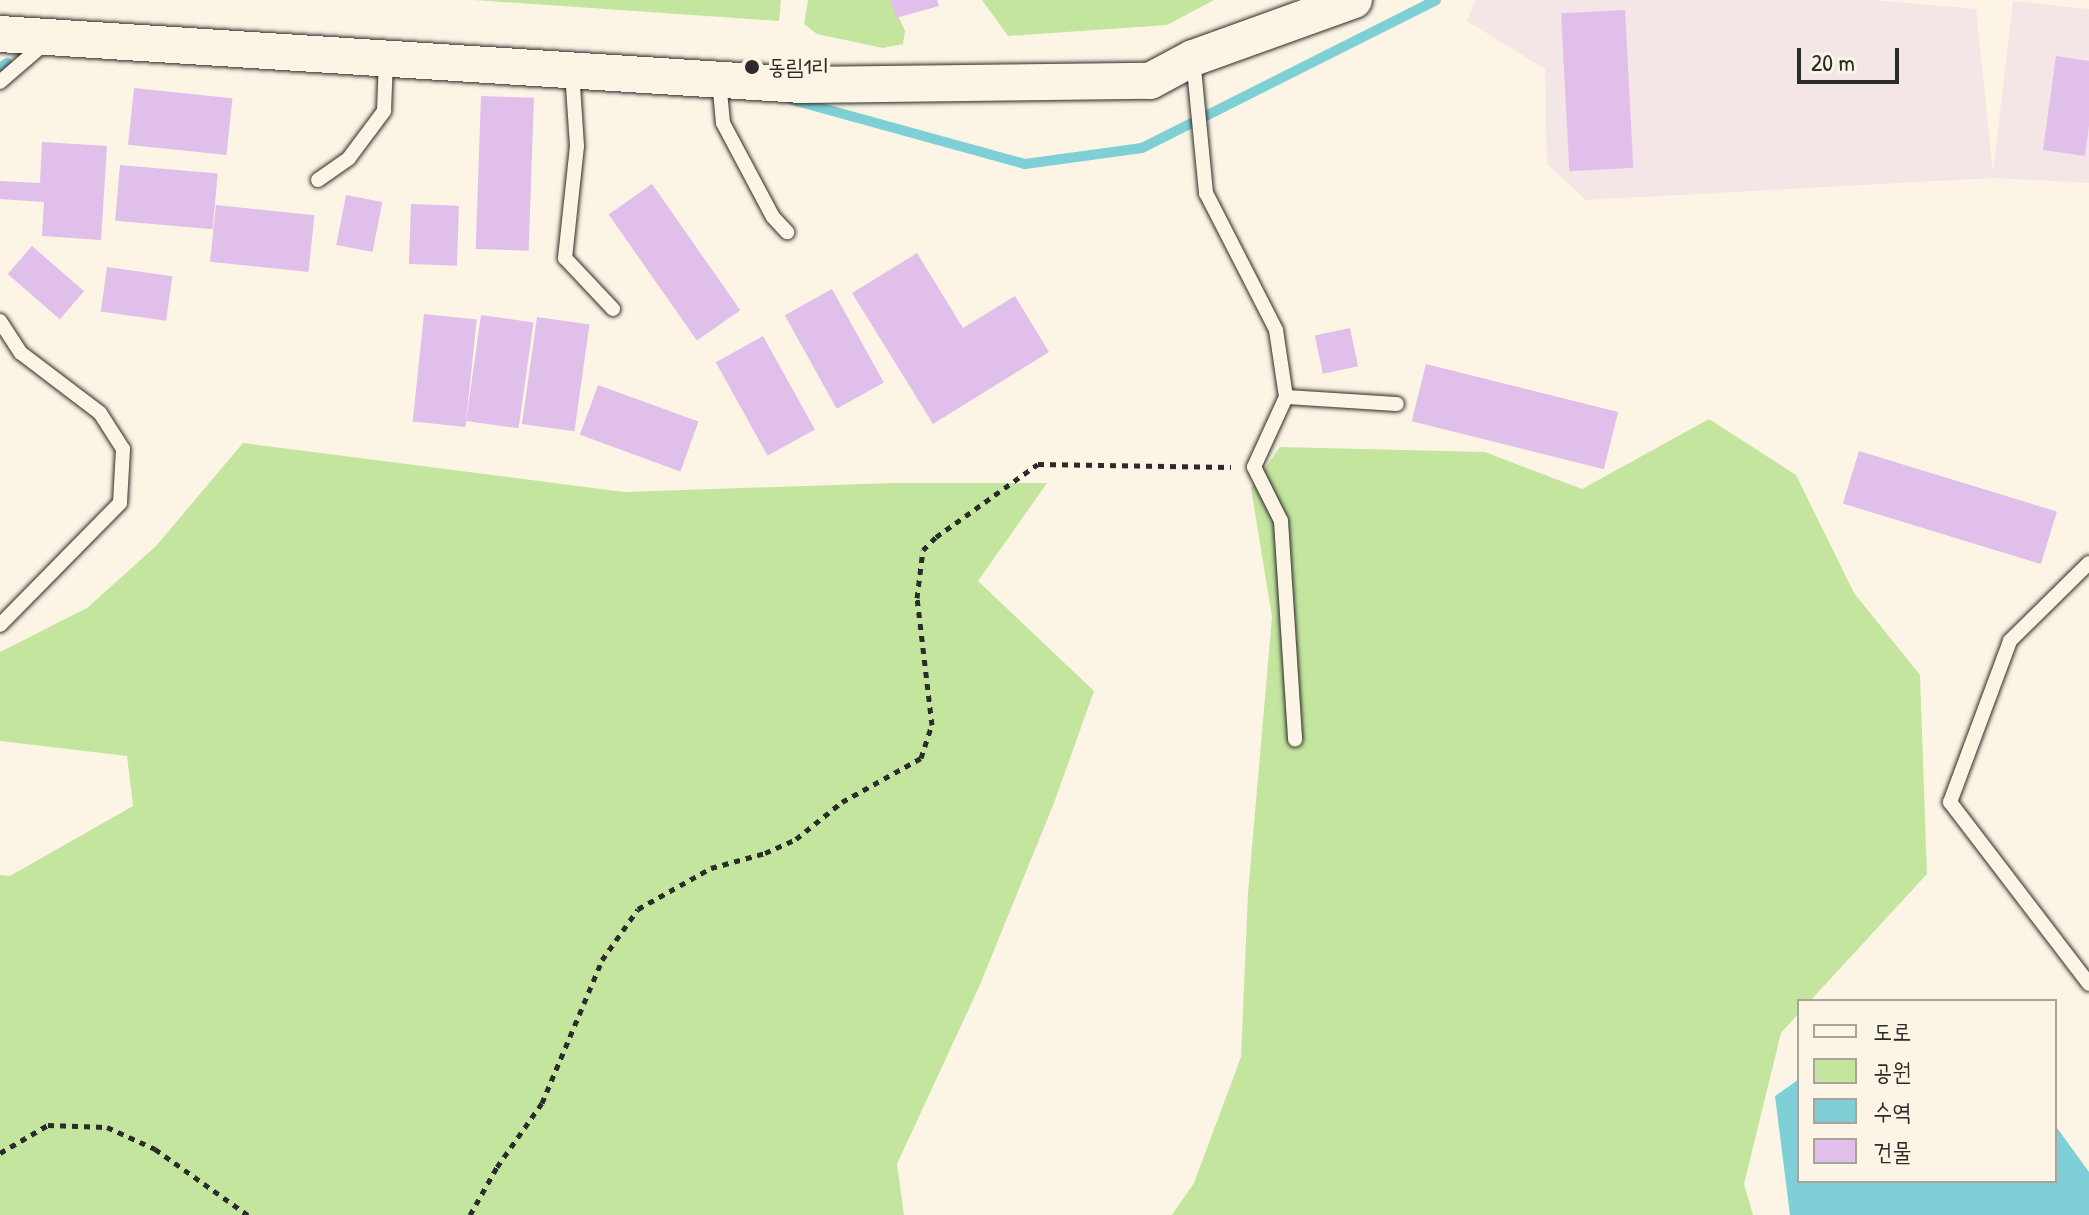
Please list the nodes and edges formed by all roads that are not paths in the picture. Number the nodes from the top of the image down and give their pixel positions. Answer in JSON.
{"nodes":[{"id":1,"x":1354,"y":0,"type":"edge"},
{"id":2,"x":0,"y":34,"type":"edge"},
{"id":3,"x":51,"y":37,"type":"junction"},
{"id":4,"x":386,"y":58,"type":"junction"},
{"id":5,"x":1193,"y":58,"type":"junction"},
{"id":6,"x":572,"y":70,"type":"junction"},
{"id":7,"x":719,"y":80,"type":"junction"},
{"id":8,"x":0,"y":82,"type":"edge"},
{"id":9,"x":318,"y":180,"type":"dead end"},
{"id":10,"x":787,"y":232,"type":"dead end"},
{"id":11,"x":613,"y":309,"type":"dead end"},
{"id":12,"x":0,"y":321,"type":"edge"},
{"id":13,"x":1286,"y":397,"type":"junction"},
{"id":14,"x":1397,"y":404,"type":"dead end"},
{"id":15,"x":2089,"y":563,"type":"edge"},
{"id":16,"x":0,"y":625,"type":"edge"},
{"id":17,"x":1295,"y":740,"type":"dead end"},
{"id":18,"x":2089,"y":984,"type":"edge"}],
"edges":[{"from":1,"to":5,"type":"street"},
{"from":2,"to":3,"type":"street"},
{"from":3,"to":4,"type":"street"},
{"from":3,"to":8,"type":"lane"},
{"from":4,"to":6,"type":"street"},
{"from":4,"to":9,"type":"lane"},
{"from":5,"to":7,"type":"street"},
{"from":5,"to":13,"type":"lane"},
{"from":6,"to":7,"type":"street"},
{"from":6,"to":11,"type":"lane"},
{"from":7,"to":10,"type":"lane"},
{"from":12,"to":16,"type":"lane"},
{"from":13,"to":14,"type":"lane"},
{"from":13,"to":17,"type":"lane"},
{"from":15,"to":18,"type":"lane"}]}
